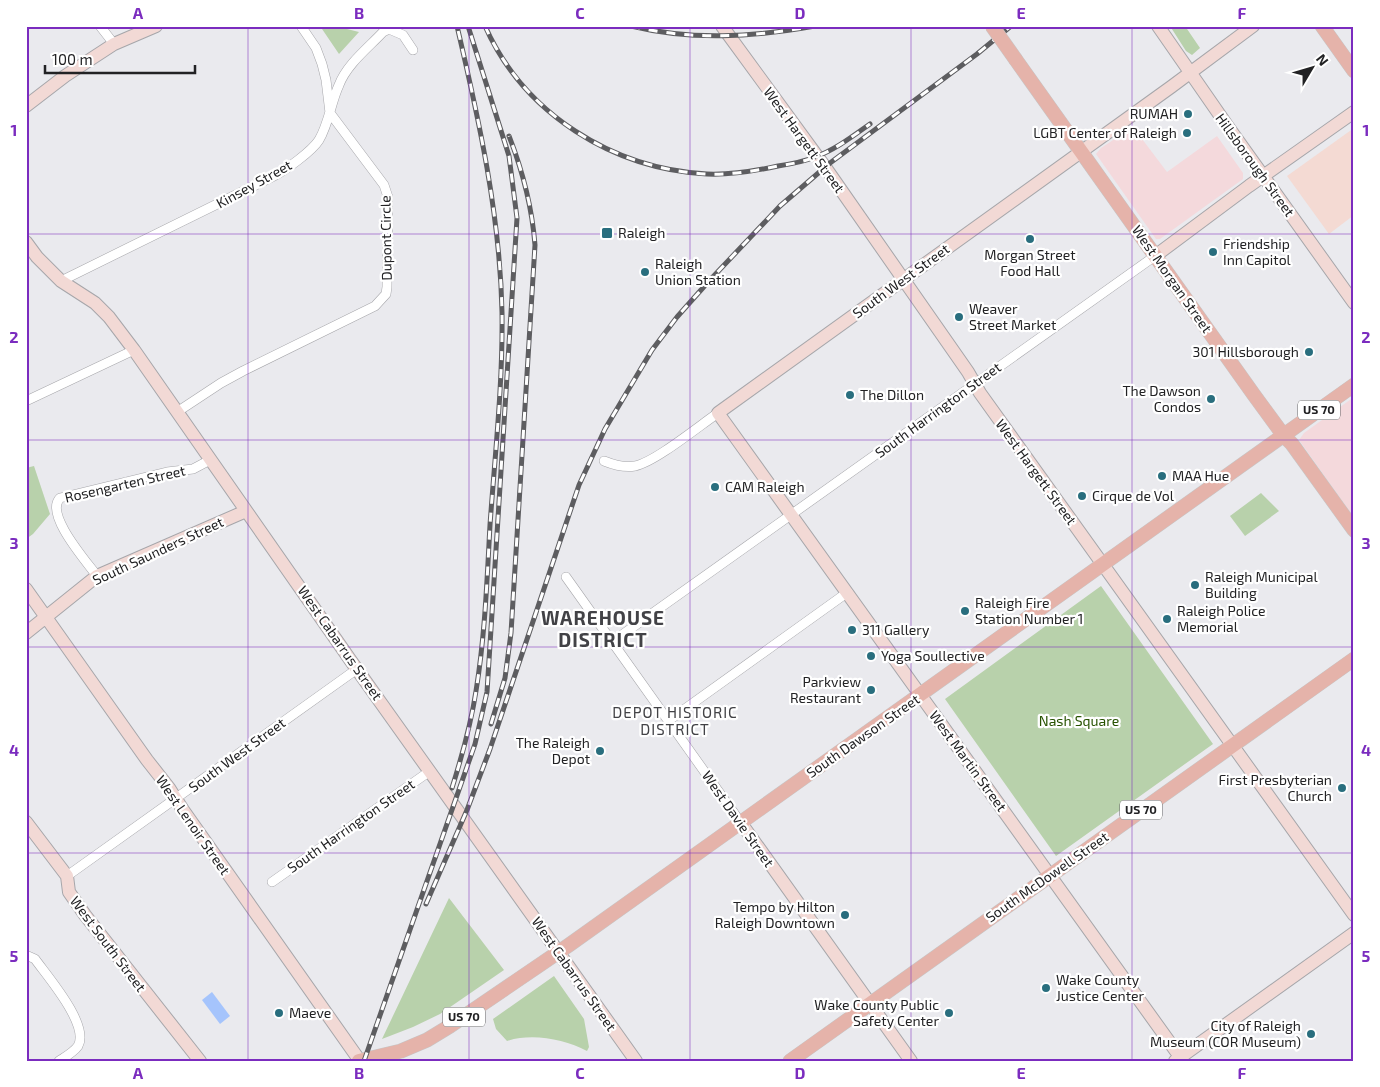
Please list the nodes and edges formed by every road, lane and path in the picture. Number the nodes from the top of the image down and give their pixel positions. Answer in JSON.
{"nodes":[{"id":1,"x":100,"y":26,"type":"edge"},
{"id":2,"x":156,"y":26,"type":"edge"},
{"id":3,"x":301,"y":26,"type":"edge"},
{"id":4,"x":722,"y":26,"type":"edge"},
{"id":5,"x":992,"y":26,"type":"edge"},
{"id":6,"x":1158,"y":26,"type":"edge"},
{"id":7,"x":1253,"y":26,"type":"edge"},
{"id":8,"x":1322,"y":26,"type":"edge"},
{"id":9,"x":114,"y":44,"type":"junction"},
{"id":10,"x":413,"y":50,"type":"dead end"},
{"id":11,"x":1354,"y":71,"type":"edge"},
{"id":12,"x":1190,"y":74,"type":"junction"},
{"id":13,"x":26,"y":106,"type":"edge"},
{"id":14,"x":1354,"y":112,"type":"edge"},
{"id":15,"x":330,"y":113,"type":"junction"},
{"id":16,"x":1081,"y":152,"type":"junction"},
{"id":17,"x":1264,"y":177,"type":"junction"},
{"id":18,"x":26,"y":242,"type":"edge"},
{"id":19,"x":1155,"y":256,"type":"junction"},
{"id":20,"x":903,"y":280,"type":"junction"},
{"id":21,"x":61,"y":281,"type":"junction"},
{"id":22,"x":1354,"y":303,"type":"edge"},
{"id":23,"x":134,"y":350,"type":"junction"},
{"id":24,"x":974,"y":384,"type":"junction"},
{"id":25,"x":1354,"y":385,"type":"edge"},
{"id":26,"x":26,"y":402,"type":"edge"},
{"id":27,"x":177,"y":412,"type":"junction"},
{"id":28,"x":718,"y":412,"type":"junction"},
{"id":29,"x":1284,"y":436,"type":"junction"},
{"id":30,"x":210,"y":460,"type":"junction"},
{"id":31,"x":604,"y":462,"type":"dead end"},
{"id":32,"x":246,"y":511,"type":"junction"},
{"id":33,"x":791,"y":514,"type":"junction"},
{"id":34,"x":1354,"y":530,"type":"edge"},
{"id":35,"x":1103,"y":565,"type":"junction"},
{"id":36,"x":96,"y":576,"type":"junction"},
{"id":37,"x":566,"y":577,"type":"dead end"},
{"id":38,"x":26,"y":589,"type":"edge"},
{"id":39,"x":848,"y":592,"type":"junction"},
{"id":40,"x":46,"y":618,"type":"junction"},
{"id":41,"x":26,"y":632,"type":"edge"},
{"id":42,"x":612,"y":642,"type":"junction"},
{"id":43,"x":1354,"y":659,"type":"edge"},
{"id":44,"x":357,"y":668,"type":"junction"},
{"id":45,"x":921,"y":695,"type":"junction"},
{"id":46,"x":668,"y":721,"type":"junction"},
{"id":47,"x":1233,"y":745,"type":"junction"},
{"id":48,"x":430,"y":771,"type":"junction"},
{"id":49,"x":176,"y":800,"type":"junction"},
{"id":50,"x":26,"y":822,"type":"edge"},
{"id":51,"x":741,"y":823,"type":"junction"},
{"id":52,"x":67,"y":876,"type":"junction"},
{"id":53,"x":1050,"y":876,"type":"junction"},
{"id":54,"x":272,"y":882,"type":"dead end"},
{"id":55,"x":1354,"y":915,"type":"edge"},
{"id":56,"x":1354,"y":933,"type":"edge"},
{"id":57,"x":558,"y":953,"type":"junction"},
{"id":58,"x":26,"y":955,"type":"edge"},
{"id":59,"x":870,"y":1004,"type":"junction"},
{"id":60,"x":1180,"y":1060,"type":"edge"},
{"id":61,"x":60,"y":1061,"type":"edge"},
{"id":62,"x":200,"y":1061,"type":"edge"},
{"id":63,"x":359,"y":1061,"type":"edge"},
{"id":64,"x":636,"y":1061,"type":"edge"},
{"id":65,"x":790,"y":1061,"type":"edge"},
{"id":66,"x":911,"y":1061,"type":"edge"}],
"edges":[{"from":1,"to":9,"type":"street"},
{"from":2,"to":9,"type":"street"},
{"from":3,"to":15,"type":"street","name":"Dupont Circle"},
{"from":4,"to":20,"type":"street","name":"West Hargett Street"},
{"from":5,"to":16,"type":"main road","name":"West Morgan Street","bridge":true},
{"from":6,"to":12,"type":"street","name":"Hillsborough Street"},
{"from":7,"to":12,"type":"street","name":"South West Street"},
{"from":8,"to":11,"type":"main road"},
{"from":9,"to":13,"type":"street"},
{"from":10,"to":15,"type":"street","name":"Kinsey Street"},
{"from":12,"to":16,"type":"street","name":"South West Street"},
{"from":12,"to":17,"type":"street","name":"Hillsborough Street"},
{"from":14,"to":17,"type":"street","name":"South Harrington Street"},
{"from":15,"to":21,"type":"street","name":"Kinsey Street"},
{"from":15,"to":27,"type":"street","name":"Dupont Circle"},
{"from":16,"to":19,"type":"main road","name":"West Morgan Street"},
{"from":16,"to":20,"type":"street","name":"South West Street"},
{"from":17,"to":19,"type":"street","name":"South Harrington Street"},
{"from":17,"to":22,"type":"street","name":"Hillsborough Street"},
{"from":18,"to":21,"type":"street","name":"West Cabarrus Street"},
{"from":19,"to":24,"type":"street","name":"South Harrington Street"},
{"from":19,"to":29,"type":"main road","name":"West Morgan Street"},
{"from":20,"to":24,"type":"street","name":"West Hargett Street"},
{"from":20,"to":28,"type":"street","name":"South West Street"},
{"from":21,"to":23,"type":"street","name":"West Cabarrus Street"},
{"from":23,"to":26,"type":"street"},
{"from":23,"to":27,"type":"street","name":"West Cabarrus Street"},
{"from":24,"to":33,"type":"street","name":"South Harrington Street"},
{"from":24,"to":35,"type":"street","name":"West Hargett Street"},
{"from":25,"to":29,"type":"main road","name":"South Dawson Street","number":"US 70"},
{"from":27,"to":30,"type":"street","name":"West Cabarrus Street"},
{"from":28,"to":31,"type":"street","name":"South West Street"},
{"from":28,"to":33,"type":"street","name":"West Martin Street"},
{"from":29,"to":34,"type":"main road","name":"West Morgan Street"},
{"from":29,"to":35,"type":"main road","name":"South Dawson Street","number":"US 70"},
{"from":30,"to":32,"type":"street","name":"West Cabarrus Street"},
{"from":30,"to":36,"type":"street","name":"Rosengarten Street"},
{"from":32,"to":36,"type":"street","name":"South Saunders Street"},
{"from":32,"to":44,"type":"street","name":"West Cabarrus Street"},
{"from":33,"to":39,"type":"street","name":"West Martin Street"},
{"from":33,"to":42,"type":"street","name":"South Harrington Street"},
{"from":35,"to":45,"type":"main road","name":"South Dawson Street","number":"US 70"},
{"from":35,"to":47,"type":"street","name":"West Hargett Street"},
{"from":36,"to":40,"type":"street","name":"South Saunders Street"},
{"from":37,"to":42,"type":"street","name":"West Davie Street"},
{"from":38,"to":40,"type":"street","name":"West Lenoir Street"},
{"from":39,"to":45,"type":"street","name":"West Martin Street"},
{"from":39,"to":46,"type":"street"},
{"from":40,"to":41,"type":"street","name":"South Saunders Street"},
{"from":40,"to":49,"type":"street","name":"West Lenoir Street"},
{"from":42,"to":46,"type":"street","name":"West Davie Street"},
{"from":43,"to":47,"type":"main road","name":"South McDowell Street","number":"US 70"},
{"from":44,"to":48,"type":"street","name":"West Cabarrus Street"},
{"from":44,"to":49,"type":"street","name":"South West Street"},
{"from":45,"to":51,"type":"main road","name":"South Dawson Street","number":"US 70"},
{"from":45,"to":53,"type":"street","name":"West Martin Street"},
{"from":46,"to":51,"type":"street","name":"West Davie Street"},
{"from":47,"to":53,"type":"main road","name":"South McDowell Street","number":"US 70"},
{"from":47,"to":55,"type":"street","name":"West Hargett Street"},
{"from":48,"to":54,"type":"street","name":"South Harrington Street"},
{"from":48,"to":57,"type":"street","name":"West Cabarrus Street"},
{"from":49,"to":52,"type":"street","name":"South West Street"},
{"from":49,"to":63,"type":"street","name":"West Lenoir Street"},
{"from":50,"to":52,"type":"street","name":"West South Street"},
{"from":51,"to":57,"type":"main road","name":"South Dawson Street","number":"US 70"},
{"from":51,"to":59,"type":"street","name":"West Davie Street"},
{"from":52,"to":62,"type":"street","name":"West South Street"},
{"from":53,"to":59,"type":"main road","name":"South McDowell Street","number":"US 70"},
{"from":53,"to":60,"type":"street","name":"West Martin Street"},
{"from":56,"to":60,"type":"street"},
{"from":57,"to":63,"type":"main road","name":"South Dawson Street","number":"US 70"},
{"from":57,"to":64,"type":"street","name":"West Cabarrus Street"},
{"from":58,"to":61,"type":"street"},
{"from":59,"to":65,"type":"main road","name":"South McDowell Street","number":"US 70"},
{"from":59,"to":66,"type":"street","name":"West Davie Street"}]}
